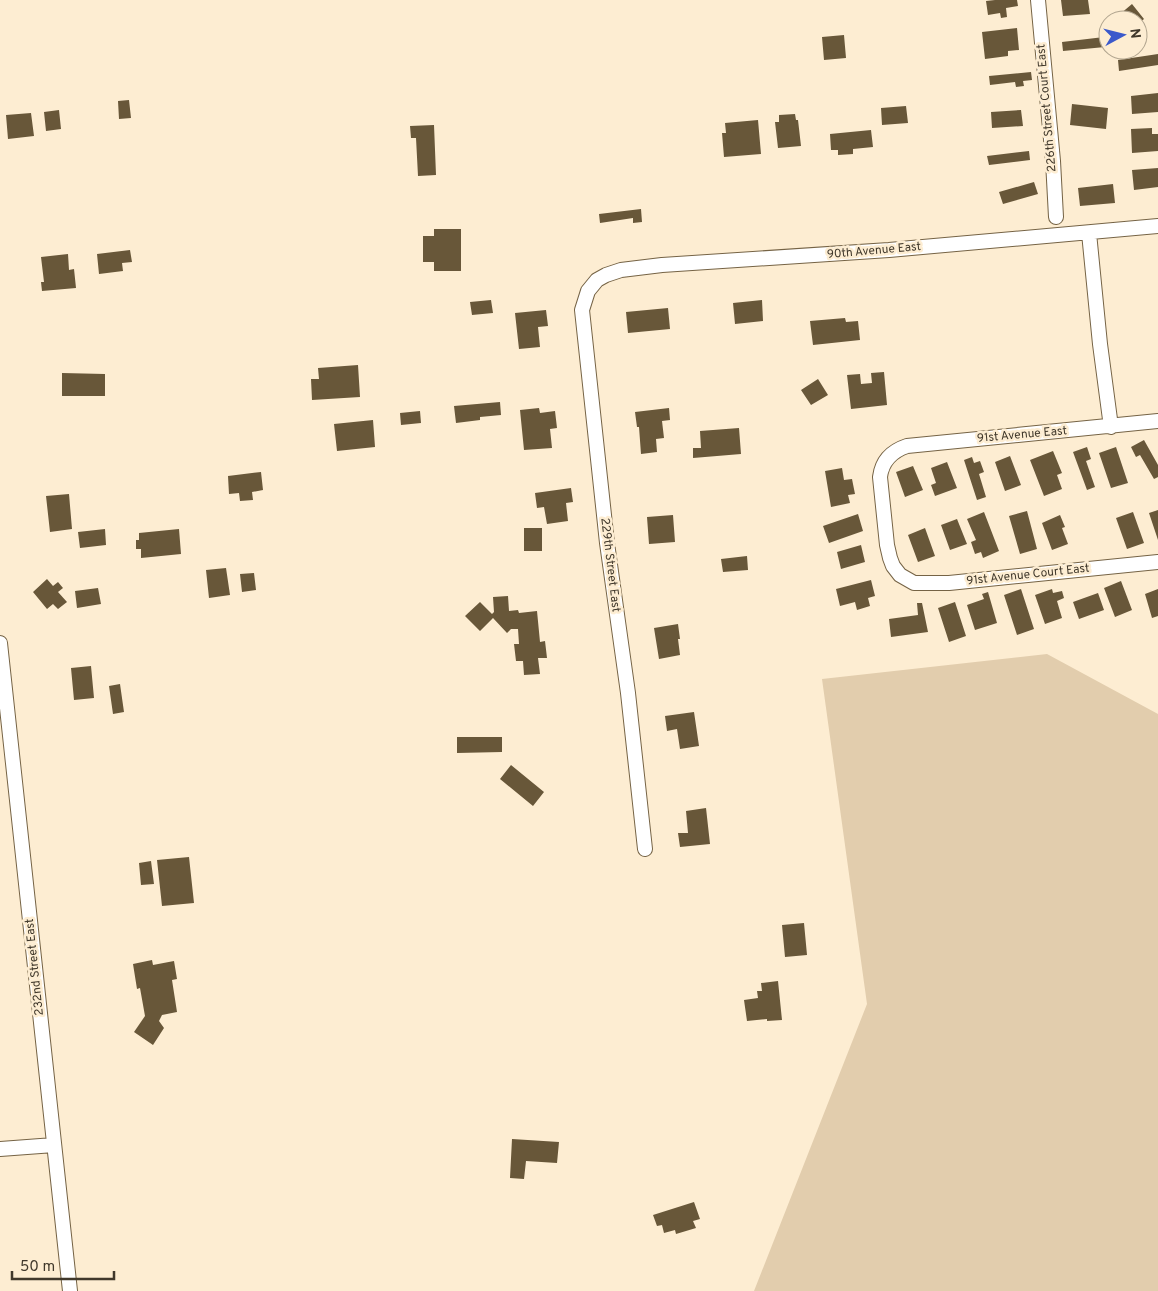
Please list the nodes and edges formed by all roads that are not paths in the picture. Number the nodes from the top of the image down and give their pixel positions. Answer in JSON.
{"nodes":[{"id":1,"x":1038,"y":0,"type":"edge"},
{"id":2,"x":1056,"y":217,"type":"dead end"},
{"id":3,"x":1158,"y":226,"type":"edge"},
{"id":4,"x":1089,"y":233,"type":"junction"},
{"id":5,"x":594,"y":283,"type":"joint"},
{"id":6,"x":1158,"y":421,"type":"edge"},
{"id":7,"x":1111,"y":427,"type":"junction"},
{"id":8,"x":1158,"y":562,"type":"edge"},
{"id":9,"x":900,"y":575,"type":"joint"},
{"id":10,"x":0,"y":644,"type":"edge"},
{"id":11,"x":644,"y":849,"type":"dead end"},
{"id":12,"x":54,"y":1145,"type":"junction"},
{"id":13,"x":0,"y":1149,"type":"edge"},
{"id":14,"x":70,"y":1291,"type":"edge"}],
"edges":[{"from":1,"to":2,"type":"street","name":"226th Street Court East"},
{"from":3,"to":4,"type":"street","name":"90th Avenue East"},
{"from":4,"to":5,"type":"street","name":"90th Avenue East"},
{"from":4,"to":7,"type":"street"},
{"from":5,"to":11,"type":"street","name":"229th Street East"},
{"from":6,"to":7,"type":"street","name":"91st Avenue East"},
{"from":7,"to":9,"type":"street","name":"91st Avenue East"},
{"from":8,"to":9,"type":"street","name":"91st Avenue Court East"},
{"from":10,"to":12,"type":"street","name":"232nd Street East"},
{"from":12,"to":13,"type":"street"},
{"from":12,"to":14,"type":"street","name":"232nd Street East"}]}
